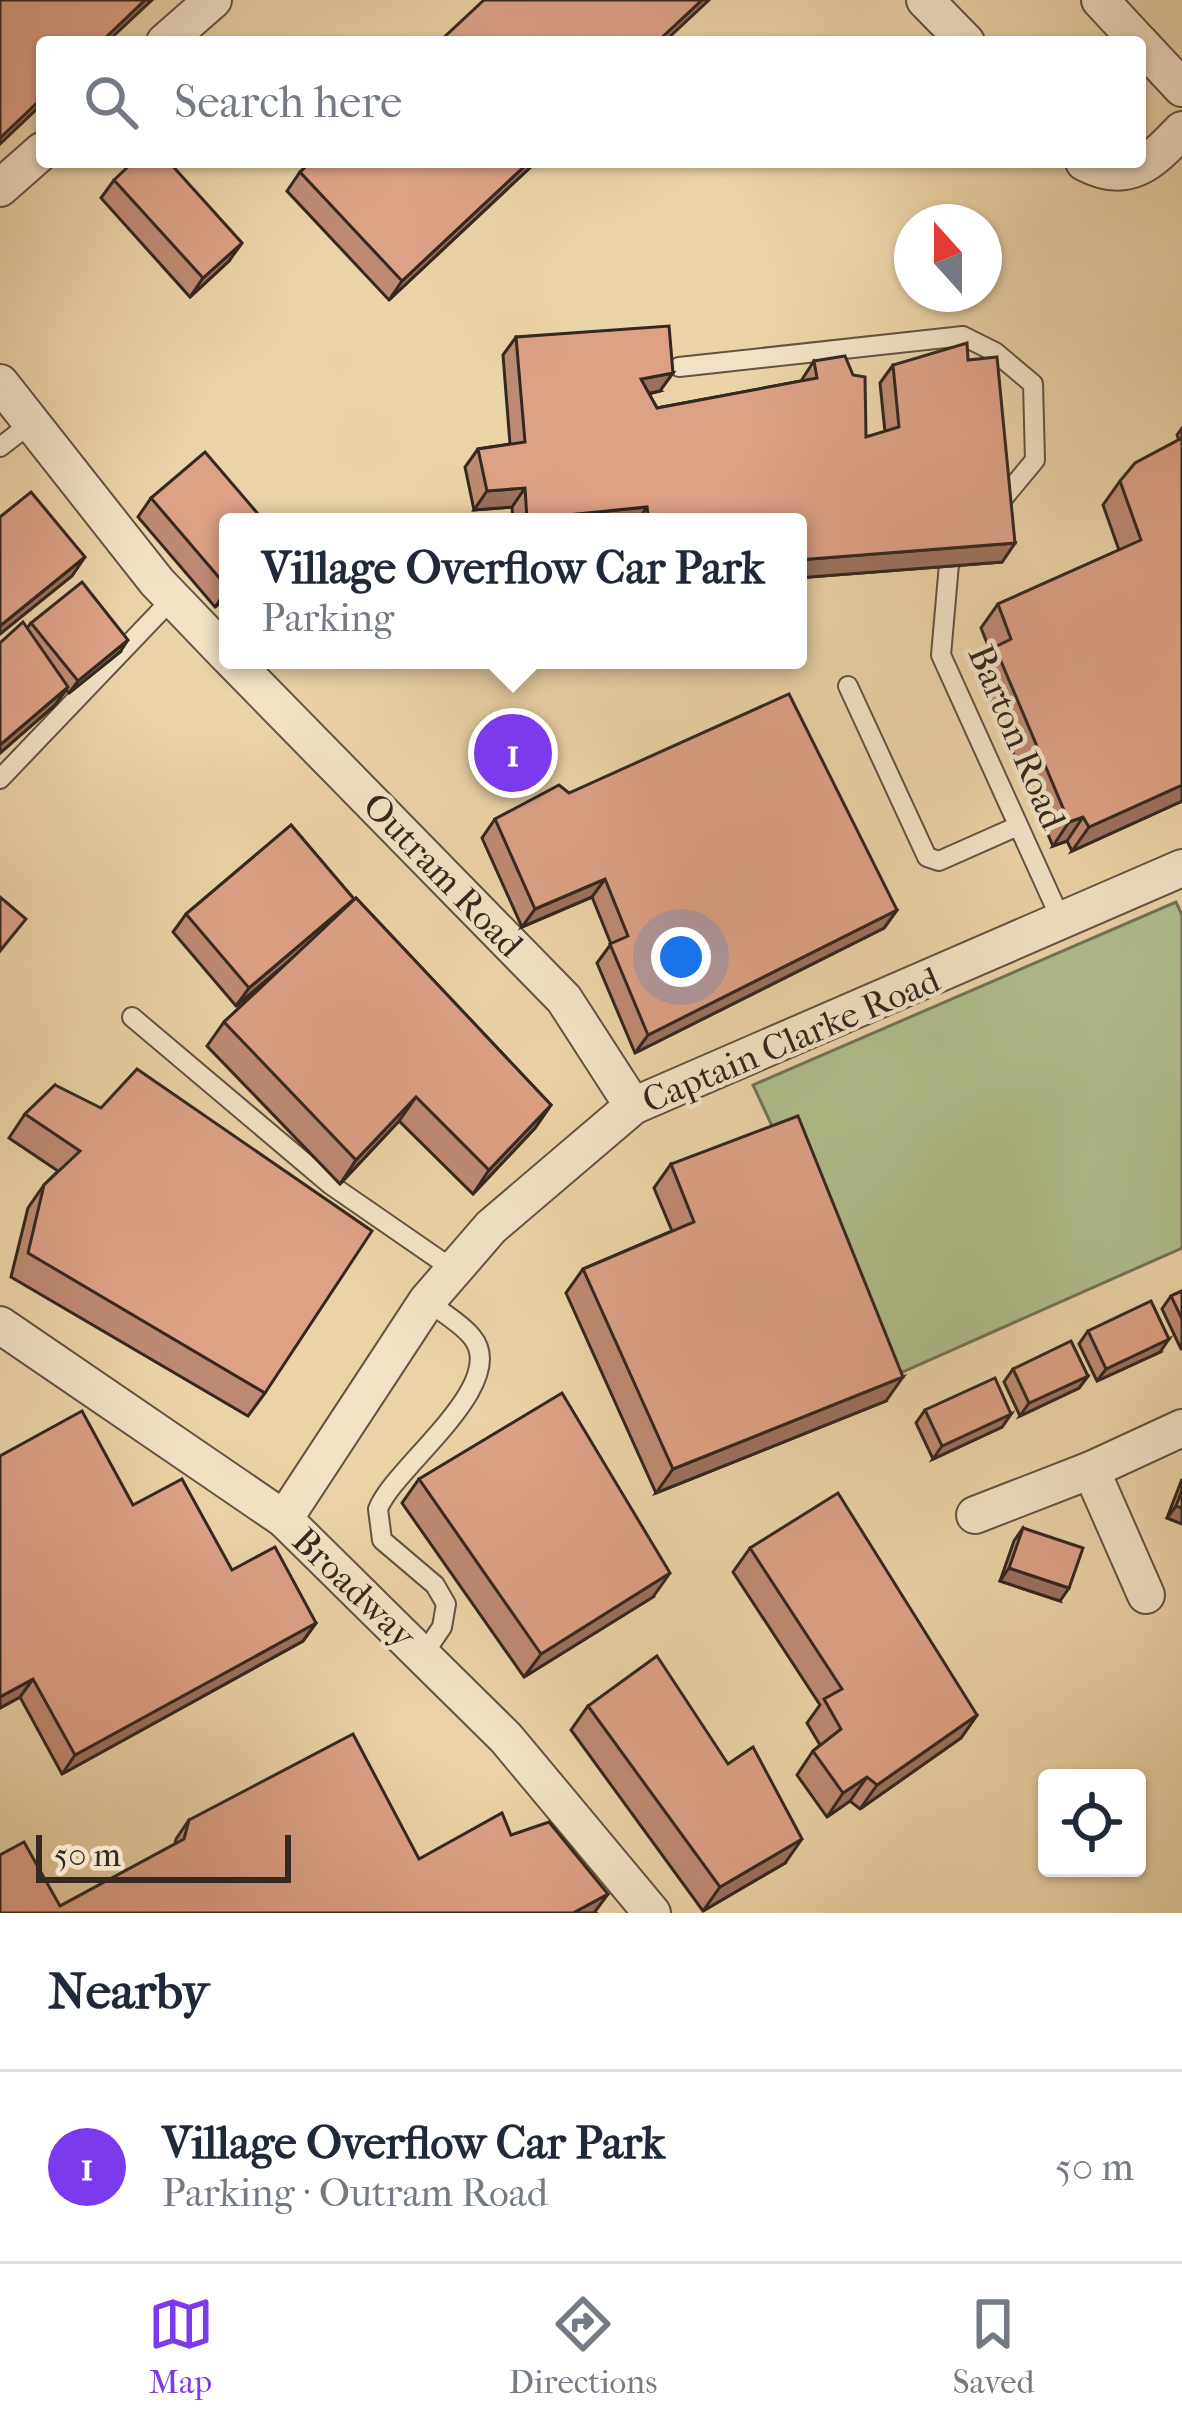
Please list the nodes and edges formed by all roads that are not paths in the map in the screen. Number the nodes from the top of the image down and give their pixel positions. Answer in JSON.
{"nodes":[{"id":1,"x":213,"y":0,"type":"edge"},
{"id":2,"x":925,"y":0,"type":"edge"},
{"id":3,"x":1100,"y":0,"type":"edge"},
{"id":4,"x":172,"y":36,"type":"edge"},
{"id":5,"x":960,"y":36,"type":"edge"},
{"id":6,"x":1133,"y":36,"type":"edge"},
{"id":7,"x":1146,"y":50,"type":"edge"},
{"id":8,"x":1182,"y":88,"type":"edge"},
{"id":9,"x":1182,"y":130,"type":"edge"},
{"id":10,"x":36,"y":156,"type":"edge"},
{"id":11,"x":1146,"y":167,"type":"edge"},
{"id":12,"x":1100,"y":168,"type":"edge"},
{"id":13,"x":1145,"y":168,"type":"edge"},
{"id":14,"x":0,"y":188,"type":"edge"},
{"id":15,"x":679,"y":367,"type":"dead end"},
{"id":16,"x":0,"y":383,"type":"edge"},
{"id":17,"x":30,"y":424,"type":"junction"},
{"id":18,"x":0,"y":447,"type":"edge"},
{"id":19,"x":172,"y":598,"type":"junction"},
{"id":20,"x":219,"y":647,"type":"edge"},
{"id":21,"x":241,"y":669,"type":"edge"},
{"id":22,"x":848,"y":686,"type":"dead end"},
{"id":23,"x":0,"y":779,"type":"edge"},
{"id":24,"x":1018,"y":826,"type":"junction"},
{"id":25,"x":1182,"y":868,"type":"edge"},
{"id":26,"x":1063,"y":924,"type":"junction"},
{"id":27,"x":132,"y":1017,"type":"dead end"},
{"id":28,"x":633,"y":1106,"type":"junction"},
{"id":29,"x":454,"y":1270,"type":"junction"},
{"id":30,"x":428,"y":1301,"type":"junction"},
{"id":31,"x":0,"y":1325,"type":"edge"},
{"id":32,"x":1182,"y":1428,"type":"edge"},
{"id":33,"x":1091,"y":1470,"type":"junction"},
{"id":34,"x":975,"y":1515,"type":"dead end"},
{"id":35,"x":284,"y":1519,"type":"junction"},
{"id":36,"x":1146,"y":1595,"type":"dead end"},
{"id":37,"x":423,"y":1655,"type":"junction"},
{"id":38,"x":652,"y":1913,"type":"edge"}],
"edges":[{"from":1,"to":4,"type":"street"},
{"from":2,"to":5,"type":"street"},
{"from":3,"to":6,"type":"street"},
{"from":7,"to":8,"type":"street"},
{"from":9,"to":11,"type":"street"},
{"from":10,"to":14,"type":"street"},
{"from":12,"to":13,"type":"street"},
{"from":15,"to":24,"type":"lane","name":"Barton Road"},
{"from":16,"to":17,"type":"street","name":"Outram Road"},
{"from":17,"to":18,"type":"lane"},
{"from":17,"to":19,"type":"street","name":"Outram Road"},
{"from":19,"to":20,"type":"street","name":"Outram Road"},
{"from":19,"to":23,"type":"lane"},
{"from":21,"to":28,"type":"street","name":"Outram Road"},
{"from":22,"to":24,"type":"lane"},
{"from":24,"to":26,"type":"lane","name":"Barton Road"},
{"from":25,"to":26,"type":"street","name":"Captain Clarke Road"},
{"from":26,"to":28,"type":"street","name":"Captain Clarke Road"},
{"from":27,"to":29,"type":"lane"},
{"from":28,"to":29,"type":"street","name":"Captain Clarke Road"},
{"from":29,"to":30,"type":"street","name":"Captain Clarke Road"},
{"from":30,"to":35,"type":"street","name":"Captain Clarke Road"},
{"from":30,"to":37,"type":"lane"},
{"from":31,"to":35,"type":"street","name":"Broadway"},
{"from":32,"to":33,"type":"street"},
{"from":33,"to":34,"type":"street"},
{"from":33,"to":36,"type":"street"},
{"from":35,"to":37,"type":"street","name":"Broadway"},
{"from":37,"to":38,"type":"street","name":"Broadway"}]}
